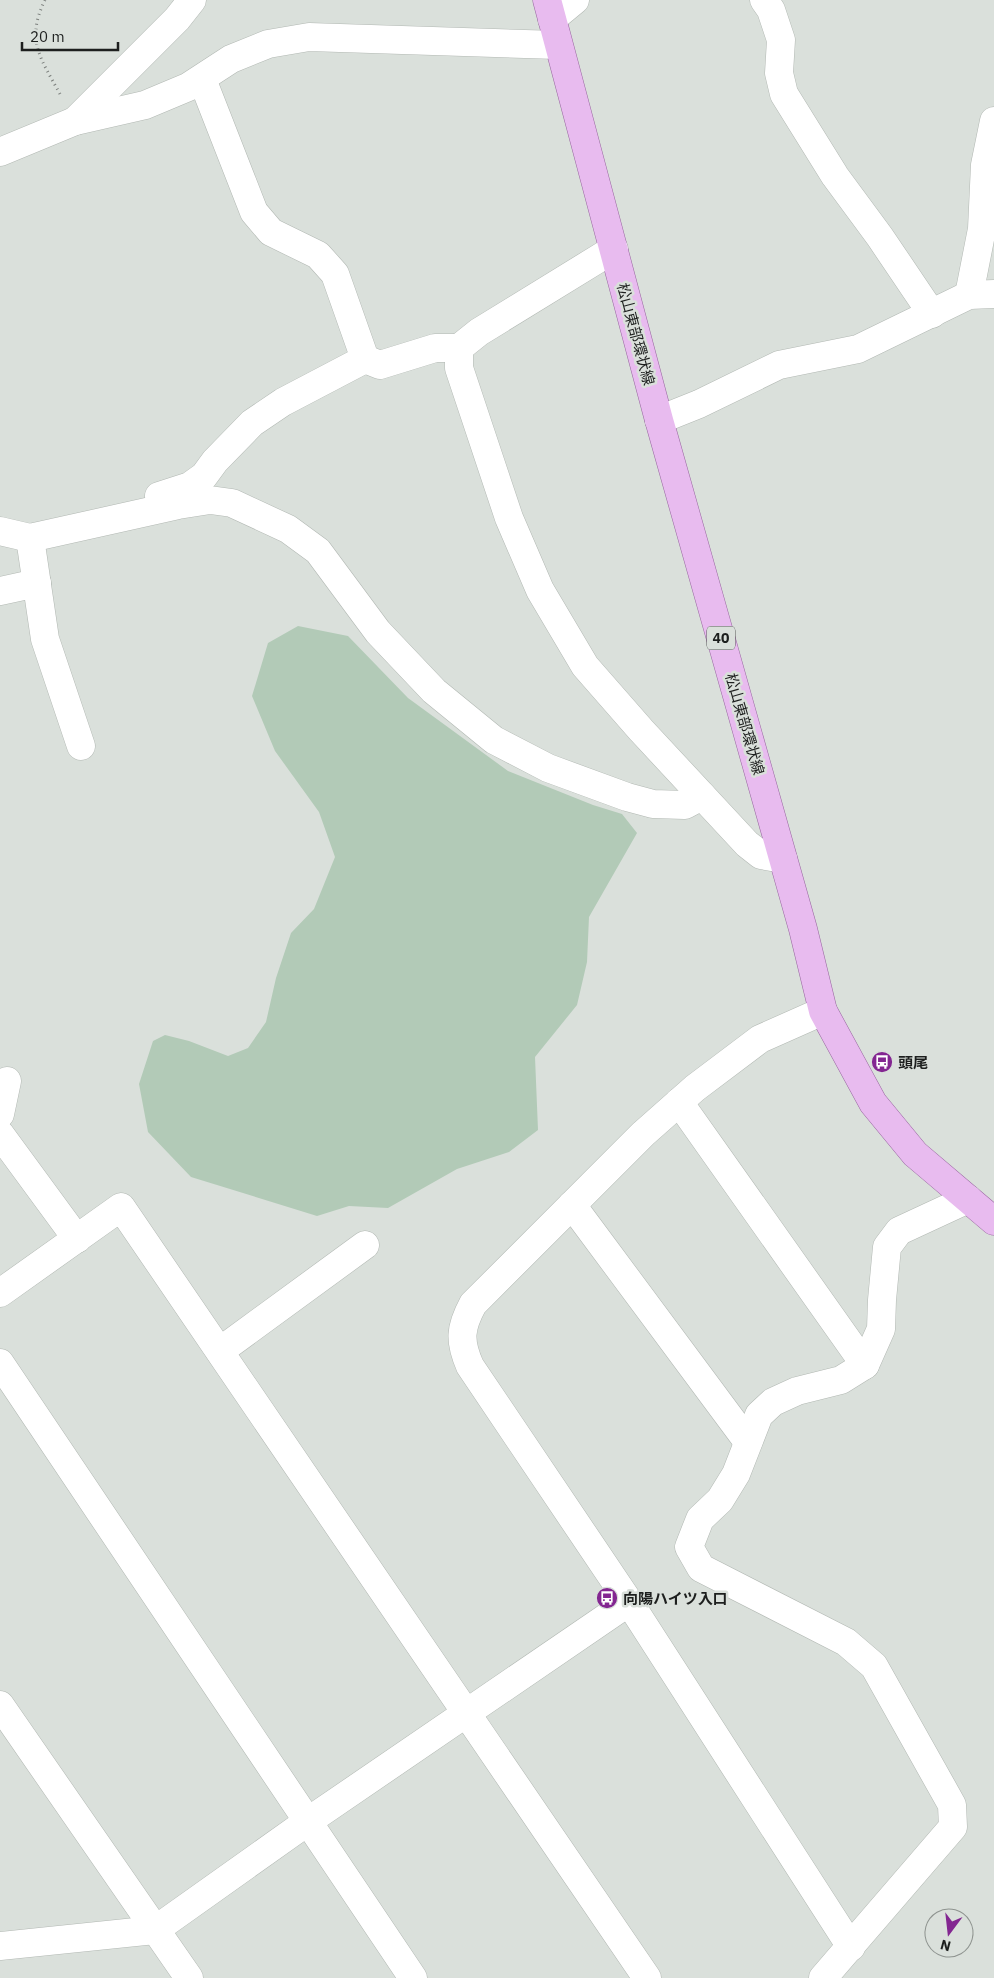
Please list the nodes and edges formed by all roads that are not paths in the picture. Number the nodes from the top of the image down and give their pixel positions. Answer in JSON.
{"nodes":[{"id":1,"x":192,"y":0,"type":"edge"},
{"id":2,"x":574,"y":0,"type":"edge"},
{"id":3,"x":764,"y":0,"type":"edge"},
{"id":4,"x":550,"y":9,"type":"edge"},
{"id":5,"x":558,"y":45,"type":"junction"},
{"id":6,"x":202,"y":79,"type":"junction"},
{"id":7,"x":75,"y":121,"type":"junction"},
{"id":8,"x":994,"y":121,"type":"edge"},
{"id":9,"x":0,"y":152,"type":"edge"},
{"id":10,"x":614,"y":250,"type":"junction"},
{"id":11,"x":982,"y":294,"type":"edge"},
{"id":12,"x":932,"y":314,"type":"junction"},
{"id":13,"x":459,"y":348,"type":"junction"},
{"id":14,"x":366,"y":359,"type":"junction"},
{"id":15,"x":660,"y":420,"type":"junction"},
{"id":16,"x":133,"y":514,"type":"junction"},
{"id":17,"x":0,"y":531,"type":"edge"},
{"id":18,"x":30,"y":538,"type":"junction"},
{"id":19,"x":37,"y":583,"type":"junction"},
{"id":20,"x":0,"y":591,"type":"edge"},
{"id":21,"x":81,"y":746,"type":"dead end"},
{"id":22,"x":702,"y":796,"type":"junction"},
{"id":23,"x":783,"y":859,"type":"junction"},
{"id":24,"x":823,"y":1011,"type":"junction"},
{"id":25,"x":7,"y":1081,"type":"dead end"},
{"id":26,"x":679,"y":1102,"type":"junction"},
{"id":27,"x":0,"y":1114,"type":"edge"},
{"id":28,"x":0,"y":1134,"type":"edge"},
{"id":29,"x":968,"y":1199,"type":"junction"},
{"id":30,"x":572,"y":1206,"type":"junction"},
{"id":31,"x":993,"y":1216,"type":"edge"},
{"id":32,"x":77,"y":1239,"type":"junction"},
{"id":33,"x":365,"y":1245,"type":"dead end"},
{"id":34,"x":0,"y":1293,"type":"edge"},
{"id":35,"x":220,"y":1352,"type":"junction"},
{"id":36,"x":0,"y":1363,"type":"edge"},
{"id":37,"x":865,"y":1365,"type":"junction"},
{"id":38,"x":748,"y":1442,"type":"junction"},
{"id":39,"x":629,"y":1602,"type":"junction"},
{"id":40,"x":0,"y":1705,"type":"edge"},
{"id":41,"x":466,"y":1712,"type":"junction"},
{"id":42,"x":308,"y":1822,"type":"junction"},
{"id":43,"x":155,"y":1930,"type":"junction"},
{"id":44,"x":0,"y":1946,"type":"edge"},
{"id":45,"x":851,"y":1946,"type":"junction"},
{"id":46,"x":189,"y":1978,"type":"edge"},
{"id":47,"x":413,"y":1978,"type":"edge"},
{"id":48,"x":647,"y":1978,"type":"edge"},
{"id":49,"x":823,"y":1978,"type":"edge"}],
"edges":[{"from":1,"to":7,"type":"street"},
{"from":2,"to":4,"type":"street"},
{"from":3,"to":12,"type":"street"},
{"from":4,"to":5,"type":"main road","name":"松山東部環状線","number":"40"},
{"from":5,"to":6,"type":"street"},
{"from":5,"to":10,"type":"main road","name":"松山東部環状線","number":"40"},
{"from":6,"to":7,"type":"street"},
{"from":6,"to":14,"type":"street"},
{"from":7,"to":9,"type":"street"},
{"from":8,"to":11,"type":"street"},
{"from":10,"to":13,"type":"street"},
{"from":10,"to":15,"type":"main road","name":"松山東部環状線","number":"40"},
{"from":11,"to":12,"type":"street"},
{"from":12,"to":15,"type":"street"},
{"from":13,"to":14,"type":"street"},
{"from":13,"to":22,"type":"street"},
{"from":14,"to":16,"type":"street"},
{"from":15,"to":23,"type":"main road","name":"松山東部環状線","number":"40"},
{"from":16,"to":18,"type":"street"},
{"from":16,"to":22,"type":"street"},
{"from":17,"to":18,"type":"street"},
{"from":18,"to":19,"type":"street"},
{"from":19,"to":20,"type":"street"},
{"from":19,"to":21,"type":"street"},
{"from":22,"to":23,"type":"street"},
{"from":23,"to":24,"type":"main road","name":"松山東部環状線","number":"40"},
{"from":24,"to":26,"type":"street"},
{"from":24,"to":29,"type":"main road","name":"松山東部環状線","number":"40"},
{"from":25,"to":27,"type":"street"},
{"from":26,"to":30,"type":"street"},
{"from":26,"to":37,"type":"street"},
{"from":28,"to":32,"type":"street"},
{"from":29,"to":31,"type":"main road","name":"松山東部環状線","number":"40"},
{"from":29,"to":37,"type":"street"},
{"from":30,"to":38,"type":"street"},
{"from":30,"to":39,"type":"street"},
{"from":32,"to":34,"type":"street"},
{"from":32,"to":35,"type":"street"},
{"from":33,"to":35,"type":"street"},
{"from":35,"to":41,"type":"street"},
{"from":36,"to":42,"type":"street"},
{"from":37,"to":38,"type":"street"},
{"from":38,"to":45,"type":"street"},
{"from":39,"to":41,"type":"street"},
{"from":39,"to":45,"type":"street"},
{"from":40,"to":43,"type":"street"},
{"from":41,"to":42,"type":"street"},
{"from":41,"to":48,"type":"street"},
{"from":42,"to":43,"type":"street"},
{"from":42,"to":47,"type":"street"},
{"from":43,"to":44,"type":"street"},
{"from":43,"to":46,"type":"street"},
{"from":45,"to":49,"type":"street"}]}
